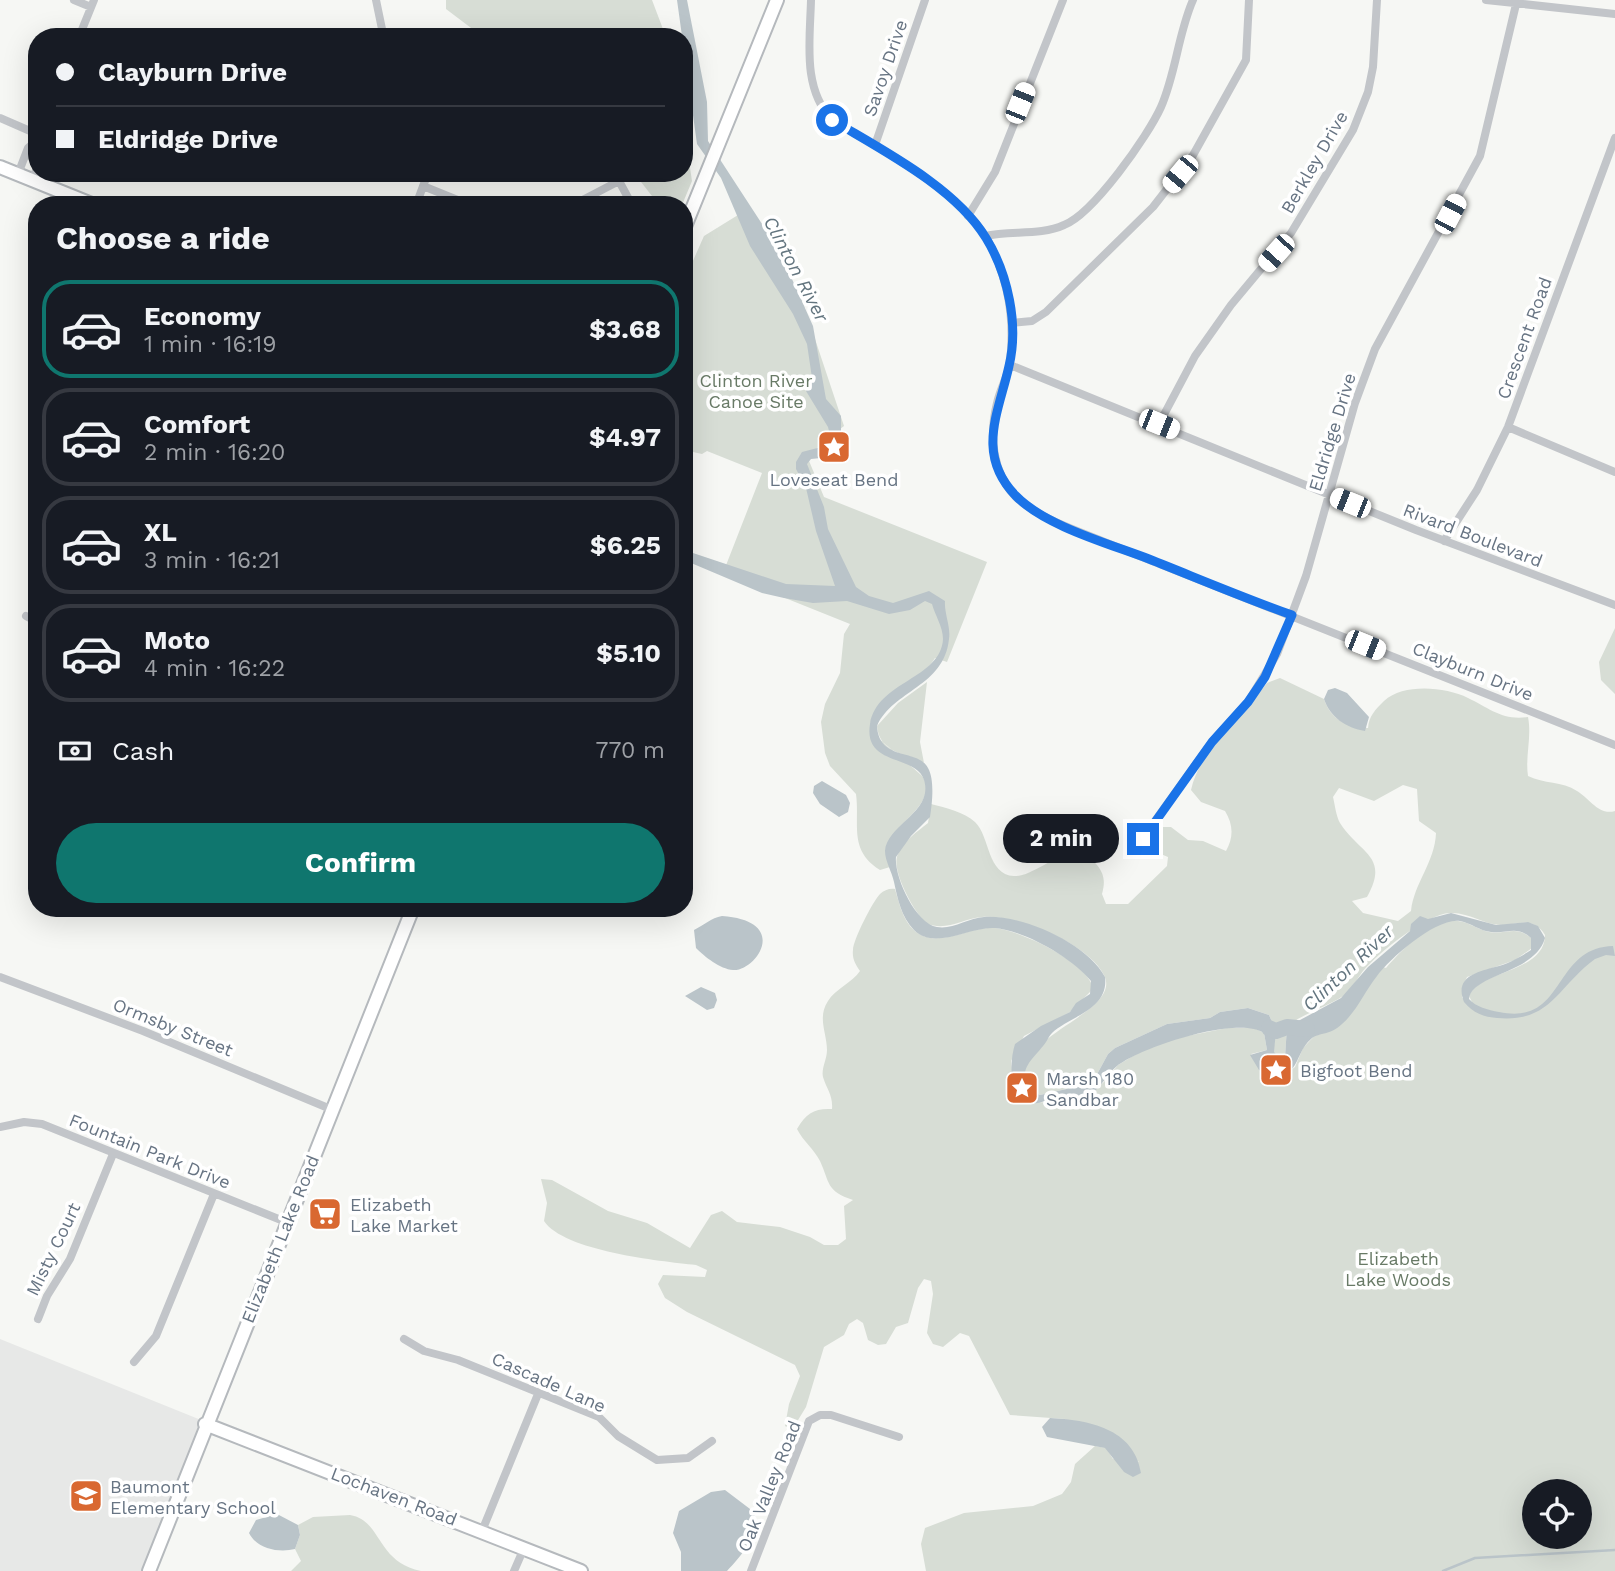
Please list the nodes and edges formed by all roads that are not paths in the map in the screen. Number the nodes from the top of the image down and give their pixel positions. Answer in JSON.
{"nodes":[{"id":1,"x":74,"y":0,"type":"edge"},
{"id":2,"x":376,"y":0,"type":"edge"},
{"id":3,"x":777,"y":0,"type":"edge"},
{"id":4,"x":811,"y":0,"type":"edge"},
{"id":5,"x":925,"y":0,"type":"edge"},
{"id":6,"x":1063,"y":0,"type":"edge"},
{"id":7,"x":1193,"y":0,"type":"edge"},
{"id":8,"x":1249,"y":0,"type":"edge"},
{"id":9,"x":1377,"y":0,"type":"edge"},
{"id":10,"x":1486,"y":0,"type":"edge"},
{"id":11,"x":1516,"y":2,"type":"edge"},
{"id":12,"x":92,"y":4,"type":"edge"},
{"id":13,"x":1615,"y":14,"type":"edge"},
{"id":14,"x":83,"y":28,"type":"edge"},
{"id":15,"x":382,"y":28,"type":"edge"},
{"id":16,"x":0,"y":118,"type":"edge"},
{"id":17,"x":28,"y":130,"type":"edge"},
{"id":18,"x":1615,"y":138,"type":"edge"},
{"id":19,"x":876,"y":145,"type":"junction"},
{"id":20,"x":28,"y":148,"type":"edge"},
{"id":21,"x":0,"y":167,"type":"edge"},
{"id":22,"x":18,"y":174,"type":"junction"},
{"id":23,"x":28,"y":174,"type":"edge"},
{"id":24,"x":49,"y":182,"type":"edge"},
{"id":25,"x":425,"y":182,"type":"edge"},
{"id":26,"x":617,"y":182,"type":"edge"},
{"id":27,"x":424,"y":186,"type":"junction"},
{"id":28,"x":77,"y":196,"type":"edge"},
{"id":29,"x":420,"y":196,"type":"edge"},
{"id":30,"x":448,"y":196,"type":"edge"},
{"id":31,"x":590,"y":196,"type":"edge"},
{"id":32,"x":693,"y":207,"type":"edge"},
{"id":33,"x":968,"y":216,"type":"junction"},
{"id":34,"x":985,"y":236,"type":"junction"},
{"id":35,"x":1012,"y":323,"type":"junction"},
{"id":36,"x":1010,"y":365,"type":"junction"},
{"id":37,"x":1159,"y":424,"type":"junction"},
{"id":38,"x":1507,"y":428,"type":"junction"},
{"id":39,"x":1615,"y":472,"type":"edge"},
{"id":40,"x":1328,"y":494,"type":"junction"},
{"id":41,"x":1444,"y":541,"type":"junction"},
{"id":42,"x":1615,"y":605,"type":"edge"},
{"id":43,"x":1292,"y":615,"type":"junction"},
{"id":44,"x":1615,"y":745,"type":"edge"},
{"id":45,"x":1134,"y":850,"type":"dead end"},
{"id":46,"x":409,"y":917,"type":"edge"},
{"id":47,"x":0,"y":977,"type":"edge"},
{"id":48,"x":333,"y":1110,"type":"junction"},
{"id":49,"x":0,"y":1127,"type":"edge"},
{"id":50,"x":113,"y":1154,"type":"junction"},
{"id":51,"x":214,"y":1194,"type":"junction"},
{"id":52,"x":286,"y":1222,"type":"junction"},
{"id":53,"x":38,"y":1319,"type":"dead end"},
{"id":54,"x":404,"y":1339,"type":"dead end"},
{"id":55,"x":134,"y":1362,"type":"dead end"},
{"id":56,"x":538,"y":1394,"type":"junction"},
{"id":57,"x":205,"y":1424,"type":"junction"},
{"id":58,"x":899,"y":1437,"type":"dead end"},
{"id":59,"x":712,"y":1441,"type":"dead end"},
{"id":60,"x":482,"y":1531,"type":"junction"},
{"id":61,"x":524,"y":1548,"type":"junction"},
{"id":62,"x":149,"y":1571,"type":"edge"},
{"id":63,"x":514,"y":1571,"type":"edge"},
{"id":64,"x":581,"y":1571,"type":"edge"},
{"id":65,"x":751,"y":1571,"type":"edge"}],
"edges":[{"from":1,"to":12,"type":"street"},
{"from":2,"to":15,"type":"street"},
{"from":3,"to":32,"type":"street"},
{"from":4,"to":19,"type":"street","name":"Clayburn Drive"},
{"from":5,"to":19,"type":"street","name":"Savoy Drive"},
{"from":6,"to":33,"type":"street"},
{"from":7,"to":34,"type":"street"},
{"from":8,"to":35,"type":"street"},
{"from":9,"to":37,"type":"street","name":"Berkley Drive"},
{"from":10,"to":11,"type":"street"},
{"from":11,"to":13,"type":"street"},
{"from":11,"to":40,"type":"street","name":"Eldridge Drive"},
{"from":12,"to":14,"type":"street"},
{"from":16,"to":17,"type":"street"},
{"from":18,"to":38,"type":"street","name":"Crescent Road"},
{"from":19,"to":33,"type":"street","name":"Clayburn Drive"},
{"from":20,"to":22,"type":"street"},
{"from":21,"to":22,"type":"street"},
{"from":22,"to":23,"type":"street"},
{"from":24,"to":28,"type":"street"},
{"from":25,"to":27,"type":"street"},
{"from":26,"to":31,"type":"street"},
{"from":27,"to":29,"type":"street"},
{"from":27,"to":30,"type":"street"},
{"from":33,"to":34,"type":"street","name":"Clayburn Drive"},
{"from":34,"to":35,"type":"street","name":"Clayburn Drive"},
{"from":35,"to":36,"type":"street","name":"Clayburn Drive"},
{"from":36,"to":37,"type":"street","name":"Rivard Boulevard"},
{"from":36,"to":43,"type":"street","name":"Clayburn Drive"},
{"from":37,"to":40,"type":"street","name":"Rivard Boulevard"},
{"from":38,"to":39,"type":"street"},
{"from":38,"to":41,"type":"street","name":"Crescent Road"},
{"from":40,"to":41,"type":"street","name":"Rivard Boulevard"},
{"from":40,"to":43,"type":"street","name":"Eldridge Drive"},
{"from":41,"to":42,"type":"street","name":"Rivard Boulevard"},
{"from":43,"to":44,"type":"street","name":"Clayburn Drive"},
{"from":43,"to":45,"type":"street","name":"Eldridge Drive"},
{"from":46,"to":48,"type":"street","name":"Elizabeth Lake Road"},
{"from":47,"to":48,"type":"street","name":"Ormsby Street"},
{"from":48,"to":52,"type":"street","name":"Elizabeth Lake Road"},
{"from":49,"to":50,"type":"street","name":"Fountain Park Drive"},
{"from":50,"to":51,"type":"street","name":"Fountain Park Drive"},
{"from":50,"to":53,"type":"street","name":"Misty Court"},
{"from":51,"to":52,"type":"street","name":"Fountain Park Drive"},
{"from":51,"to":55,"type":"street"},
{"from":52,"to":57,"type":"street","name":"Elizabeth Lake Road"},
{"from":54,"to":56,"type":"street","name":"Cascade Lane"},
{"from":56,"to":59,"type":"street","name":"Cascade Lane"},
{"from":56,"to":60,"type":"street"},
{"from":57,"to":60,"type":"street","name":"Lochaven Road"},
{"from":57,"to":62,"type":"street","name":"Elizabeth Lake Road"},
{"from":58,"to":65,"type":"street","name":"Oak Valley Road"},
{"from":60,"to":61,"type":"street","name":"Lochaven Road"},
{"from":61,"to":63,"type":"street"},
{"from":61,"to":64,"type":"street","name":"Lochaven Road"}]}
